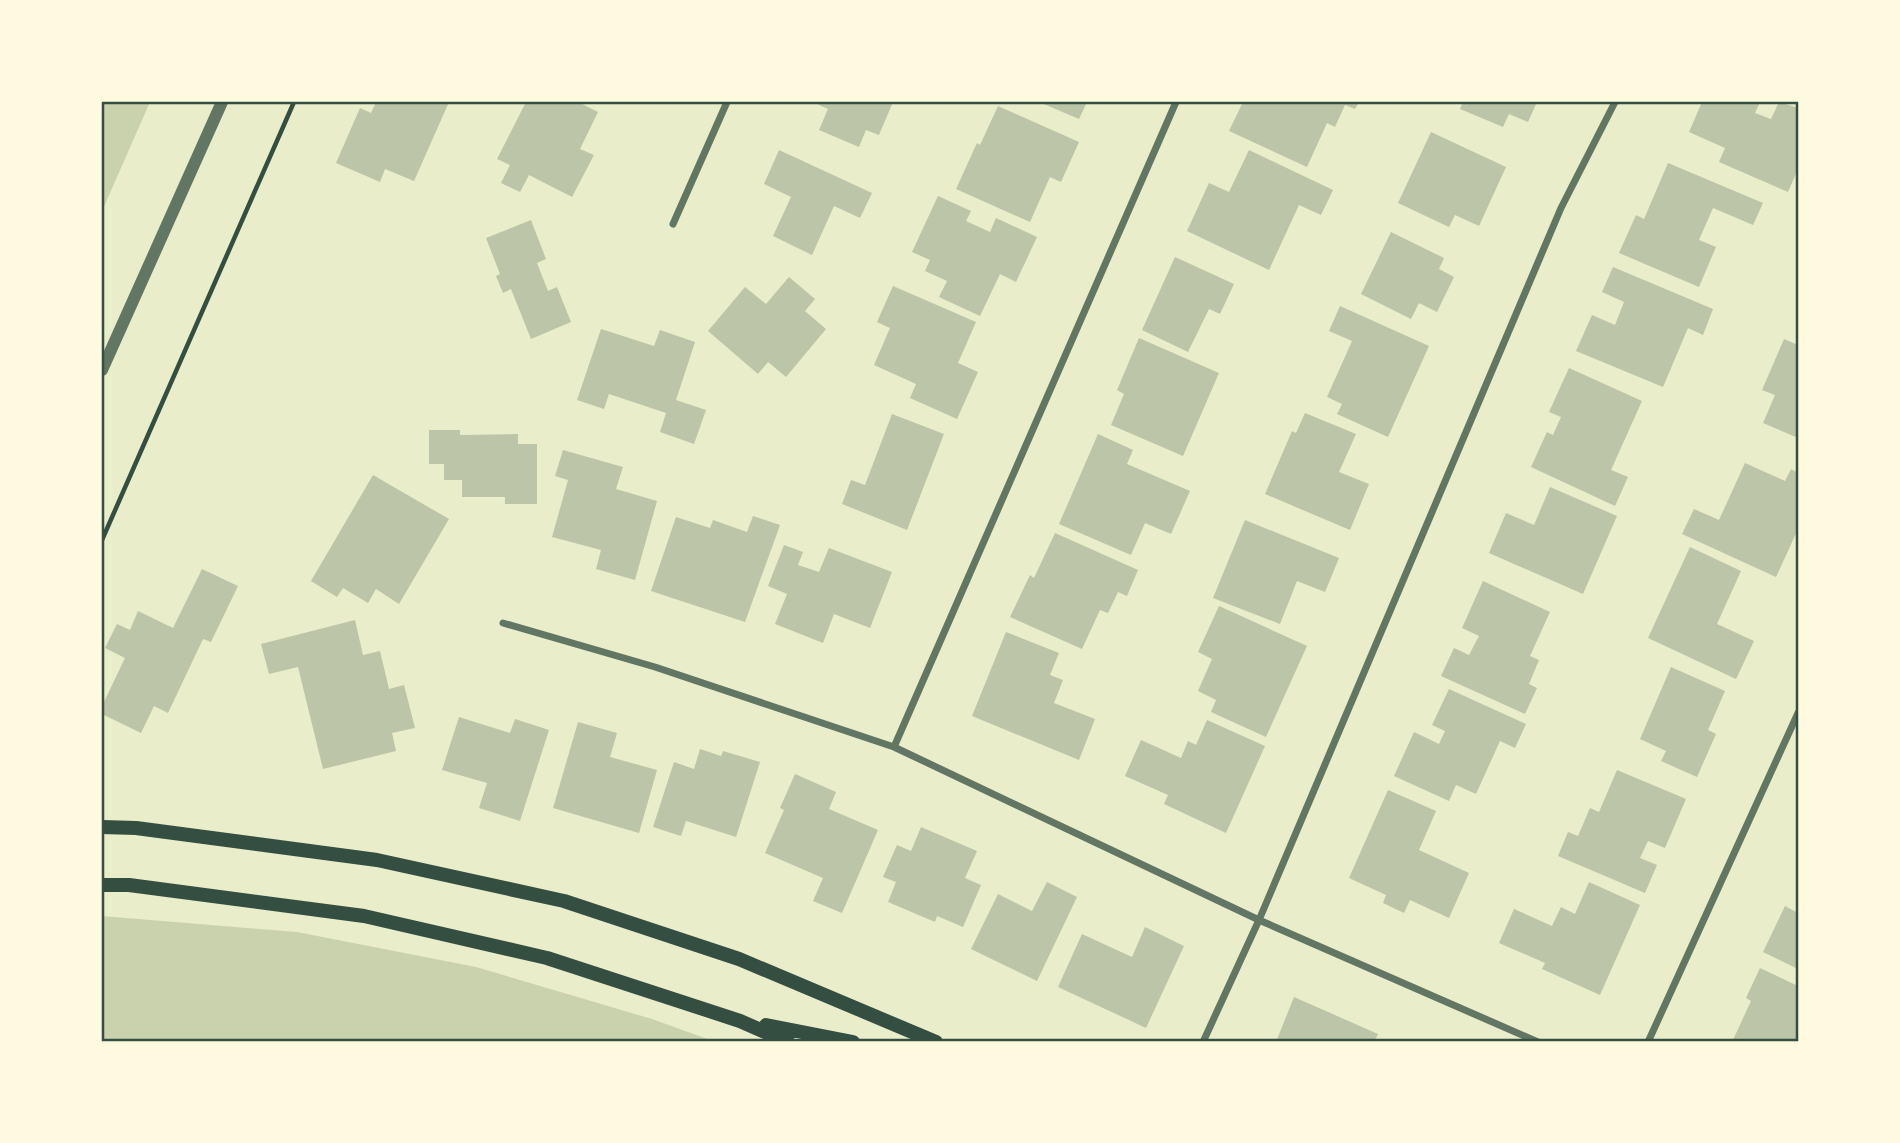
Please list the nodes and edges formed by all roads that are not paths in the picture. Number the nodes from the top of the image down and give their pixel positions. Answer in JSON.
{"nodes":[{"id":1,"x":222,"y":102,"type":"edge"},
{"id":2,"x":727,"y":102,"type":"edge"},
{"id":3,"x":1175,"y":102,"type":"edge"},
{"id":4,"x":1615,"y":102,"type":"edge"},
{"id":5,"x":673,"y":224,"type":"dead end"},
{"id":6,"x":102,"y":370,"type":"edge"},
{"id":7,"x":503,"y":623,"type":"dead end"},
{"id":8,"x":1798,"y":713,"type":"edge"},
{"id":9,"x":894,"y":747,"type":"junction"},
{"id":10,"x":102,"y":827,"type":"edge"},
{"id":11,"x":102,"y":885,"type":"edge"},
{"id":12,"x":1259,"y":920,"type":"junction"},
{"id":13,"x":740,"y":1021,"type":"junction"},
{"id":14,"x":788,"y":1041,"type":"edge"},
{"id":15,"x":853,"y":1041,"type":"edge"},
{"id":16,"x":936,"y":1041,"type":"edge"},
{"id":17,"x":1203,"y":1041,"type":"edge"},
{"id":18,"x":1538,"y":1041,"type":"edge"},
{"id":19,"x":1648,"y":1041,"type":"edge"}],
"edges":[{"from":1,"to":6,"type":"street"},
{"from":2,"to":5,"type":"street"},
{"from":3,"to":9,"type":"street"},
{"from":4,"to":12,"type":"street"},
{"from":7,"to":9,"type":"street"},
{"from":8,"to":19,"type":"street"},
{"from":9,"to":12,"type":"street"},
{"from":10,"to":16,"type":"main road"},
{"from":11,"to":13,"type":"main road"},
{"from":12,"to":17,"type":"street"},
{"from":12,"to":18,"type":"street"},
{"from":13,"to":14,"type":"main road"},
{"from":13,"to":15,"type":"main road"}]}
